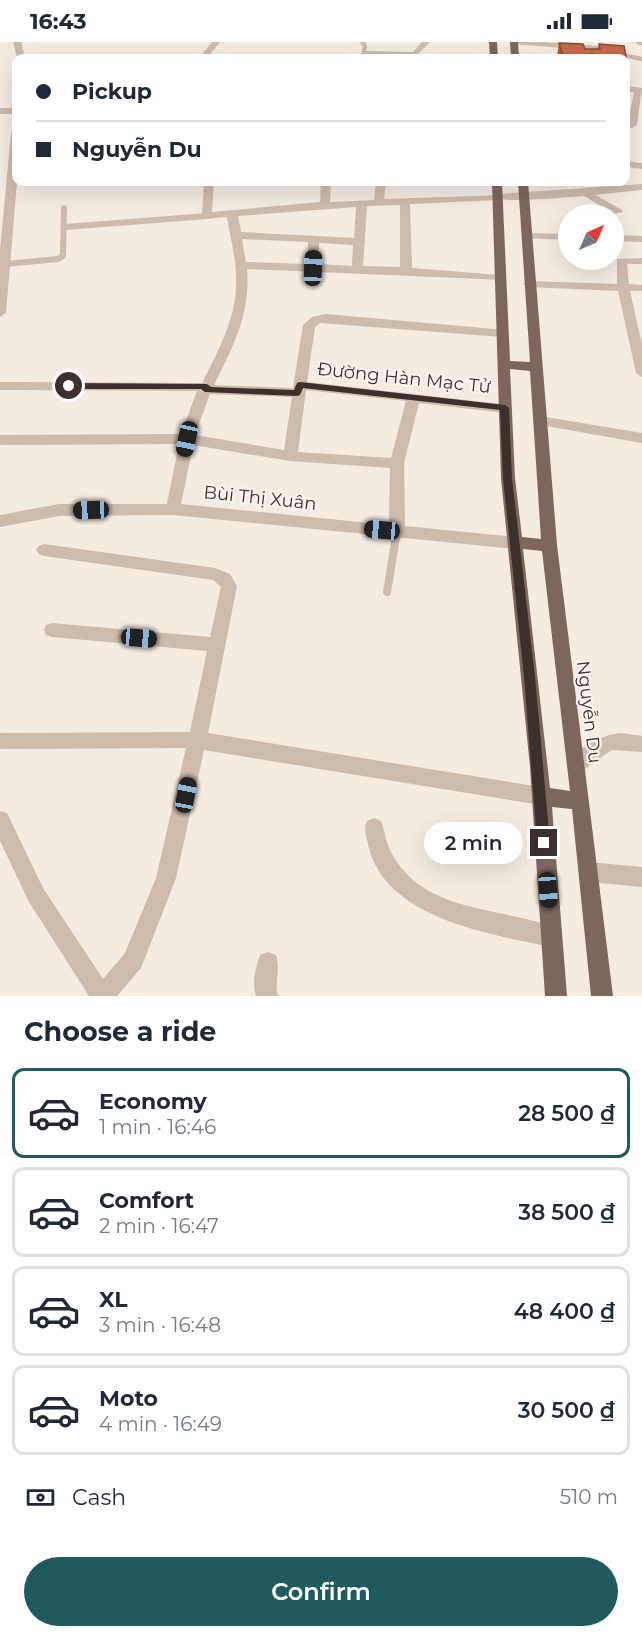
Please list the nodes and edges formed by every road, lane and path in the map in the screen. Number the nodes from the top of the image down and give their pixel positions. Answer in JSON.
{"nodes":[{"id":1,"x":216,"y":42,"type":"edge"},
{"id":2,"x":426,"y":42,"type":"edge"},
{"id":3,"x":514,"y":42,"type":"edge"},
{"id":4,"x":609,"y":49,"type":"edge"},
{"id":5,"x":206,"y":54,"type":"edge"},
{"id":6,"x":416,"y":54,"type":"edge"},
{"id":7,"x":630,"y":89,"type":"edge"},
{"id":8,"x":630,"y":125,"type":"edge"},
{"id":9,"x":12,"y":164,"type":"edge"},
{"id":10,"x":6,"y":182,"type":"edge"},
{"id":11,"x":209,"y":186,"type":"edge"},
{"id":12,"x":326,"y":186,"type":"edge"},
{"id":13,"x":381,"y":186,"type":"edge"},
{"id":14,"x":642,"y":186,"type":"edge"},
{"id":15,"x":497,"y":189,"type":"edge"},
{"id":16,"x":523,"y":189,"type":"edge"},
{"id":17,"x":585,"y":192,"type":"junction"},
{"id":18,"x":405,"y":201,"type":"junction"},
{"id":19,"x":379,"y":202,"type":"junction"},
{"id":20,"x":362,"y":203,"type":"junction"},
{"id":21,"x":605,"y":204,"type":"edge"},
{"id":22,"x":325,"y":205,"type":"junction"},
{"id":23,"x":5,"y":208,"type":"edge"},
{"id":24,"x":64,"y":208,"type":"dead end"},
{"id":25,"x":232,"y":213,"type":"junction"},
{"id":26,"x":207,"y":216,"type":"junction"},
{"id":27,"x":65,"y":227,"type":"junction"},
{"id":28,"x":235,"y":235,"type":"junction"},
{"id":29,"x":3,"y":236,"type":"edge"},
{"id":30,"x":526,"y":236,"type":"junction"},
{"id":31,"x":558,"y":237,"type":"edge"},
{"id":32,"x":624,"y":238,"type":"edge"},
{"id":33,"x":314,"y":239,"type":"junction"},
{"id":34,"x":642,"y":239,"type":"edge"},
{"id":35,"x":359,"y":242,"type":"junction"},
{"id":36,"x":624,"y":261,"type":"edge"},
{"id":37,"x":642,"y":261,"type":"edge"},
{"id":38,"x":3,"y":265,"type":"edge"},
{"id":39,"x":241,"y":265,"type":"junction"},
{"id":40,"x":313,"y":268,"type":"junction"},
{"id":41,"x":357,"y":270,"type":"junction"},
{"id":42,"x":622,"y":270,"type":"edge"},
{"id":43,"x":406,"y":271,"type":"junction"},
{"id":44,"x":500,"y":279,"type":"junction"},
{"id":45,"x":529,"y":284,"type":"junction"},
{"id":46,"x":623,"y":287,"type":"junction"},
{"id":47,"x":642,"y":288,"type":"edge"},
{"id":48,"x":1,"y":299,"type":"edge"},
{"id":49,"x":0,"y":313,"type":"edge"},
{"id":50,"x":637,"y":329,"type":"edge"},
{"id":51,"x":502,"y":333,"type":"junction"},
{"id":52,"x":503,"y":364,"type":"junction"},
{"id":53,"x":536,"y":366,"type":"junction"},
{"id":54,"x":642,"y":368,"type":"edge"},
{"id":55,"x":0,"y":386,"type":"edge"},
{"id":56,"x":206,"y":388,"type":"junction"},
{"id":57,"x":299,"y":389,"type":"junction"},
{"id":58,"x":414,"y":398,"type":"junction"},
{"id":59,"x":505,"y":408,"type":"junction"},
{"id":60,"x":540,"y":421,"type":"junction"},
{"id":61,"x":642,"y":438,"type":"edge"},
{"id":62,"x":187,"y":439,"type":"junction"},
{"id":63,"x":0,"y":440,"type":"edge"},
{"id":64,"x":290,"y":456,"type":"junction"},
{"id":65,"x":397,"y":463,"type":"junction"},
{"id":66,"x":172,"y":509,"type":"junction"},
{"id":67,"x":0,"y":521,"type":"edge"},
{"id":68,"x":397,"y":531,"type":"junction"},
{"id":69,"x":516,"y":543,"type":"junction"},
{"id":70,"x":549,"y":545,"type":"junction"},
{"id":71,"x":44,"y":550,"type":"dead end"},
{"id":72,"x":387,"y":592,"type":"dead end"},
{"id":73,"x":52,"y":630,"type":"dead end"},
{"id":74,"x":217,"y":645,"type":"junction"},
{"id":75,"x":0,"y":741,"type":"edge"},
{"id":76,"x":197,"y":741,"type":"junction"},
{"id":77,"x":642,"y":744,"type":"edge"},
{"id":78,"x":576,"y":766,"type":"junction"},
{"id":79,"x":540,"y":796,"type":"junction"},
{"id":80,"x":580,"y":801,"type":"junction"},
{"id":81,"x":0,"y":820,"type":"edge"},
{"id":82,"x":374,"y":828,"type":"dead end"},
{"id":83,"x":589,"y":872,"type":"junction"},
{"id":84,"x":642,"y":877,"type":"edge"},
{"id":85,"x":551,"y":936,"type":"junction"},
{"id":86,"x":268,"y":963,"type":"dead end"},
{"id":87,"x":102,"y":996,"type":"edge"},
{"id":88,"x":267,"y":996,"type":"edge"},
{"id":89,"x":556,"y":996,"type":"edge"},
{"id":90,"x":602,"y":996,"type":"edge"}],
"edges":[{"from":1,"to":5,"type":"street"},
{"from":2,"to":6,"type":"street"},
{"from":3,"to":4,"type":"lane"},
{"from":7,"to":8,"type":"street"},
{"from":9,"to":10,"type":"street"},
{"from":10,"to":23,"type":"street"},
{"from":11,"to":26,"type":"street"},
{"from":12,"to":22,"type":"street"},
{"from":13,"to":19,"type":"street"},
{"from":14,"to":17,"type":"street"},
{"from":15,"to":16,"type":"street"},
{"from":15,"to":18,"type":"street"},
{"from":15,"to":44,"type":"main road"},
{"from":16,"to":17,"type":"street"},
{"from":16,"to":30,"type":"main road","name":"Nguyễn Du"},
{"from":17,"to":21,"type":"street"},
{"from":18,"to":19,"type":"street"},
{"from":18,"to":43,"type":"street"},
{"from":19,"to":20,"type":"street"},
{"from":20,"to":22,"type":"street"},
{"from":20,"to":35,"type":"street"},
{"from":22,"to":25,"type":"street"},
{"from":23,"to":29,"type":"street"},
{"from":24,"to":27,"type":"lane"},
{"from":25,"to":26,"type":"street"},
{"from":25,"to":28,"type":"street"},
{"from":26,"to":27,"type":"lane"},
{"from":27,"to":38,"type":"lane"},
{"from":28,"to":33,"type":"street"},
{"from":28,"to":39,"type":"street"},
{"from":29,"to":38,"type":"street"},
{"from":30,"to":31,"type":"street"},
{"from":30,"to":45,"type":"main road","name":"Nguyễn Du"},
{"from":32,"to":34,"type":"street"},
{"from":33,"to":35,"type":"street"},
{"from":33,"to":40,"type":"street"},
{"from":35,"to":41,"type":"street"},
{"from":36,"to":37,"type":"street"},
{"from":38,"to":48,"type":"street"},
{"from":39,"to":40,"type":"street"},
{"from":39,"to":56,"type":"street"},
{"from":40,"to":41,"type":"street"},
{"from":41,"to":43,"type":"street"},
{"from":42,"to":46,"type":"street"},
{"from":43,"to":44,"type":"street"},
{"from":44,"to":51,"type":"main road"},
{"from":45,"to":46,"type":"street"},
{"from":45,"to":53,"type":"main road","name":"Nguyễn Du"},
{"from":46,"to":47,"type":"street"},
{"from":46,"to":50,"type":"street"},
{"from":48,"to":49,"type":"street"},
{"from":50,"to":54,"type":"street"},
{"from":51,"to":52,"type":"main road"},
{"from":51,"to":57,"type":"street"},
{"from":52,"to":53,"type":"main road"},
{"from":52,"to":59,"type":"main road"},
{"from":53,"to":60,"type":"main road","name":"Nguyễn Du"},
{"from":55,"to":56,"type":"street","name":"Đường Hàn Mạc Tử"},
{"from":56,"to":57,"type":"street","name":"Đường Hàn Mạc Tử"},
{"from":56,"to":62,"type":"street"},
{"from":57,"to":58,"type":"street","name":"Đường Hàn Mạc Tử"},
{"from":57,"to":64,"type":"street"},
{"from":58,"to":59,"type":"street","name":"Đường Hàn Mạc Tử"},
{"from":58,"to":65,"type":"street"},
{"from":59,"to":69,"type":"main road"},
{"from":60,"to":61,"type":"street"},
{"from":60,"to":70,"type":"main road","name":"Nguyễn Du"},
{"from":62,"to":63,"type":"street"},
{"from":62,"to":64,"type":"street"},
{"from":62,"to":66,"type":"street"},
{"from":64,"to":65,"type":"street"},
{"from":65,"to":68,"type":"street"},
{"from":66,"to":67,"type":"street","name":"Bùi Thị Xuân"},
{"from":66,"to":68,"type":"street","name":"Bùi Thị Xuân"},
{"from":68,"to":69,"type":"street","name":"Bùi Thị Xuân"},
{"from":68,"to":72,"type":"lane"},
{"from":69,"to":70,"type":"main road"},
{"from":69,"to":79,"type":"main road"},
{"from":70,"to":78,"type":"main road","name":"Nguyễn Du"},
{"from":71,"to":74,"type":"street"},
{"from":73,"to":74,"type":"street"},
{"from":74,"to":76,"type":"street"},
{"from":75,"to":76,"type":"street"},
{"from":76,"to":79,"type":"street"},
{"from":76,"to":87,"type":"street"},
{"from":77,"to":78,"type":"street"},
{"from":78,"to":80,"type":"main road","name":"Nguyễn Du"},
{"from":79,"to":80,"type":"main road"},
{"from":79,"to":85,"type":"main road"},
{"from":80,"to":83,"type":"main road","name":"Nguyễn Du"},
{"from":81,"to":87,"type":"street"},
{"from":82,"to":85,"type":"street"},
{"from":83,"to":84,"type":"street"},
{"from":83,"to":90,"type":"main road","name":"Nguyễn Du"},
{"from":85,"to":89,"type":"main road"},
{"from":86,"to":88,"type":"street"}]}
